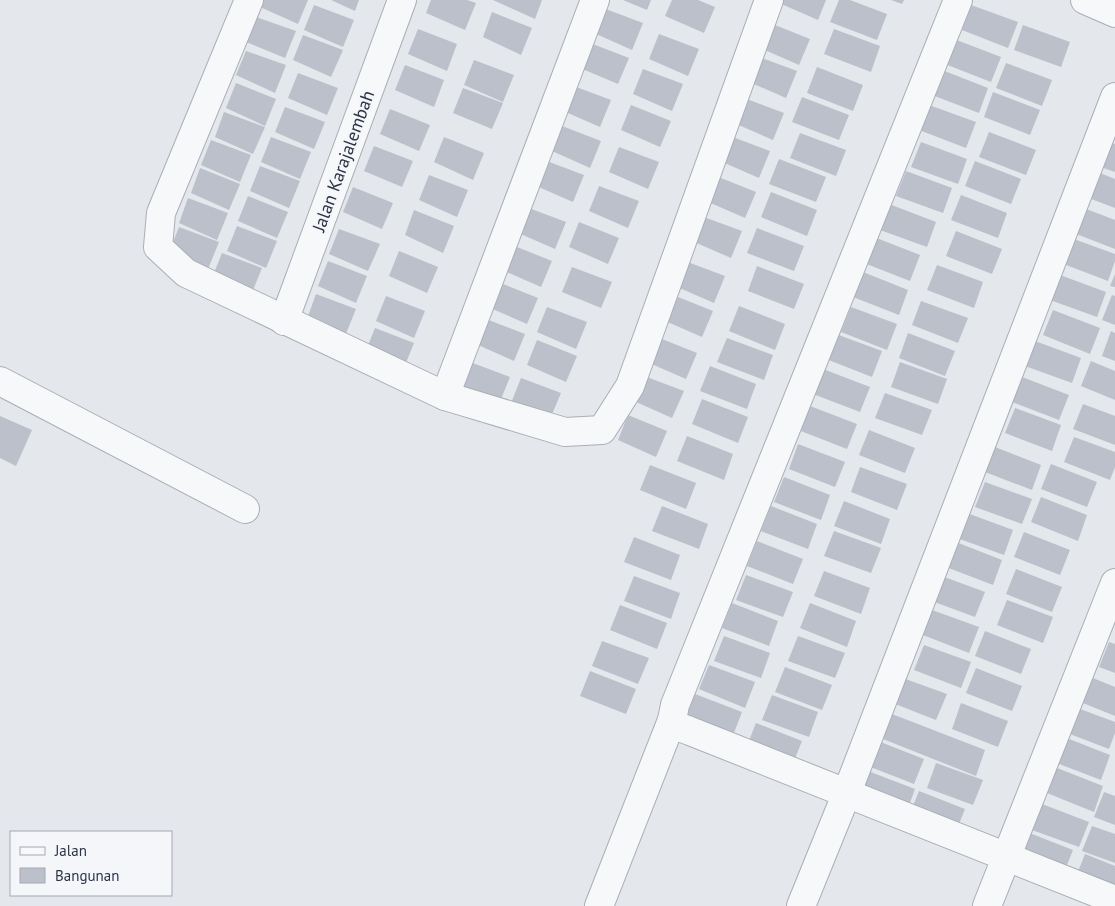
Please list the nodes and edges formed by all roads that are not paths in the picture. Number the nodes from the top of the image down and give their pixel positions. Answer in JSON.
{"nodes":[{"id":1,"x":248,"y":0,"type":"edge"},
{"id":2,"x":402,"y":0,"type":"edge"},
{"id":3,"x":595,"y":0,"type":"edge"},
{"id":4,"x":769,"y":0,"type":"edge"},
{"id":5,"x":958,"y":0,"type":"edge"},
{"id":6,"x":1085,"y":0,"type":"edge"},
{"id":7,"x":1115,"y":13,"type":"edge"},
{"id":8,"x":1115,"y":97,"type":"edge"},
{"id":9,"x":284,"y":322,"type":"junction"},
{"id":10,"x":0,"y":381,"type":"edge"},
{"id":11,"x":445,"y":396,"type":"junction"},
{"id":12,"x":245,"y":509,"type":"dead end"},
{"id":13,"x":1115,"y":583,"type":"edge"},
{"id":14,"x":672,"y":720,"type":"junction"},
{"id":15,"x":846,"y":795,"type":"junction"},
{"id":16,"x":1007,"y":858,"type":"junction"},
{"id":17,"x":1115,"y":900,"type":"edge"},
{"id":18,"x":599,"y":906,"type":"edge"},
{"id":19,"x":801,"y":906,"type":"edge"},
{"id":20,"x":987,"y":906,"type":"edge"}],
"edges":[{"from":1,"to":9,"type":"street"},
{"from":2,"to":9,"type":"street","name":"Jalan Karajalembah"},
{"from":3,"to":11,"type":"street"},
{"from":4,"to":11,"type":"street"},
{"from":5,"to":14,"type":"street"},
{"from":6,"to":7,"type":"street"},
{"from":8,"to":15,"type":"street"},
{"from":9,"to":11,"type":"street"},
{"from":10,"to":12,"type":"street"},
{"from":13,"to":16,"type":"street"},
{"from":14,"to":15,"type":"street"},
{"from":14,"to":18,"type":"street"},
{"from":15,"to":16,"type":"street"},
{"from":15,"to":19,"type":"street"},
{"from":16,"to":17,"type":"street"},
{"from":16,"to":20,"type":"street"}]}
